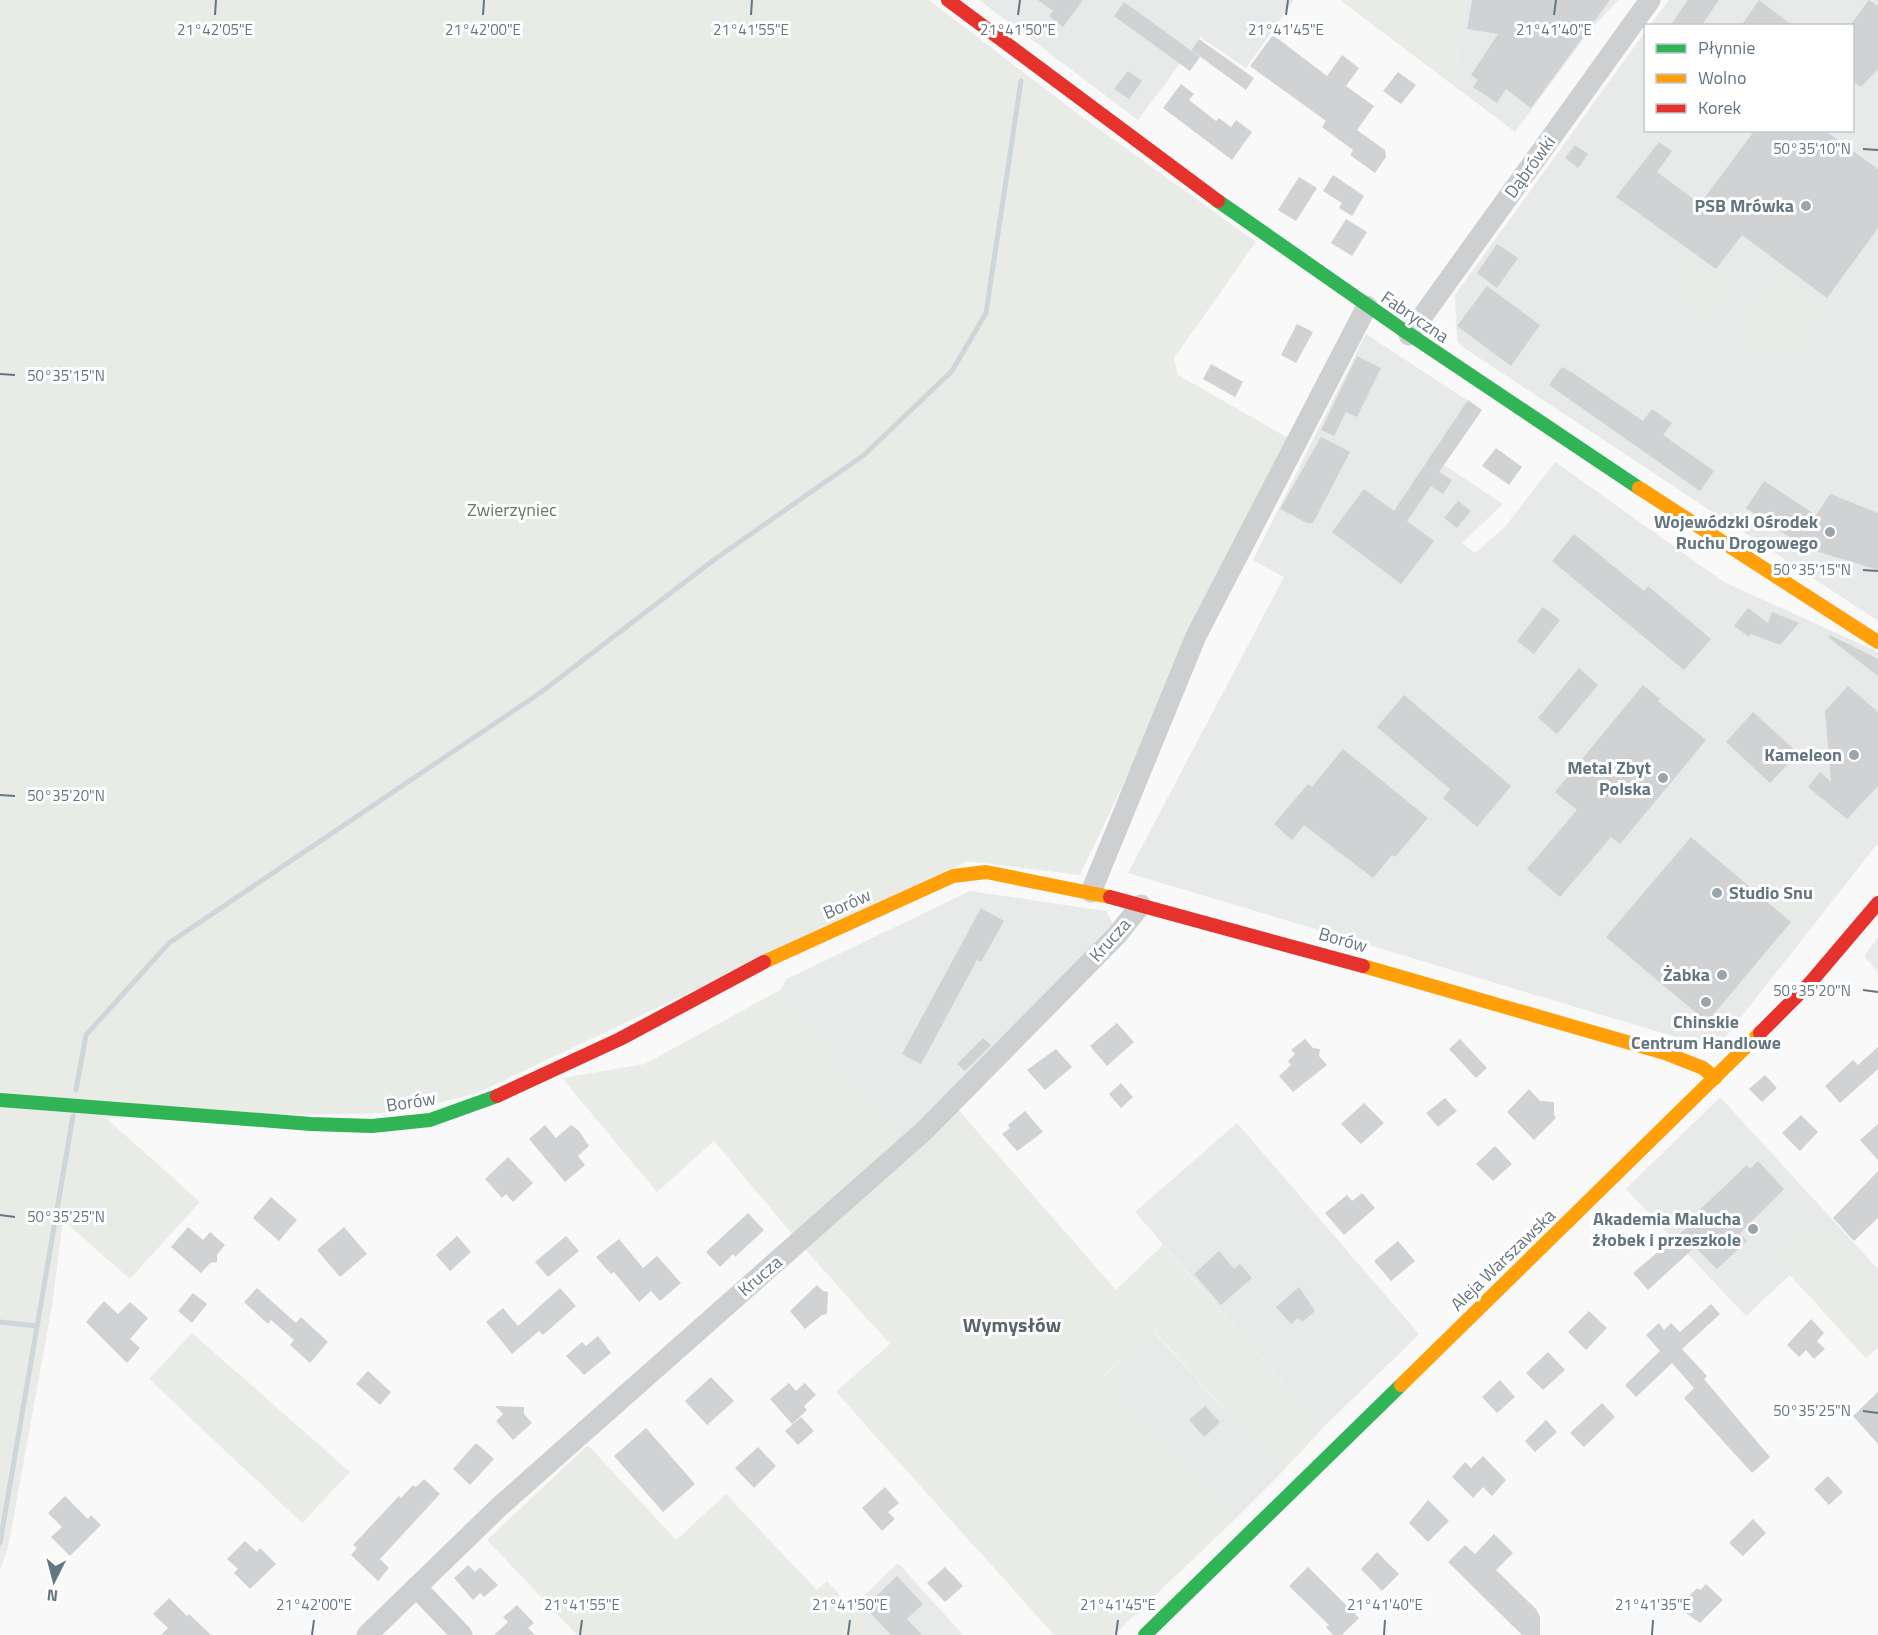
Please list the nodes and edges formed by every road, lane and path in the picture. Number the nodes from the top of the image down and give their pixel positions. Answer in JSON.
{"nodes":[{"id":1,"x":948,"y":0,"type":"edge"},
{"id":2,"x":1650,"y":0,"type":"edge"},
{"id":3,"x":1367,"y":306,"type":"junction"},
{"id":4,"x":1409,"y":335,"type":"junction"},
{"id":5,"x":1878,"y":642,"type":"edge"},
{"id":6,"x":1091,"y":892,"type":"junction"},
{"id":7,"x":1878,"y":903,"type":"edge"},
{"id":8,"x":1141,"y":905,"type":"junction"},
{"id":9,"x":1715,"y":1078,"type":"junction"},
{"id":10,"x":0,"y":1100,"type":"edge"},
{"id":11,"x":416,"y":1587,"type":"junction"},
{"id":12,"x":367,"y":1635,"type":"edge"},
{"id":13,"x":462,"y":1635,"type":"edge"},
{"id":14,"x":1145,"y":1635,"type":"edge"}],
"edges":[{"from":1,"to":3,"type":"street","name":"Fabryczna"},
{"from":2,"to":4,"type":"street","name":"Dąbrówki"},
{"from":3,"to":4,"type":"street","name":"Fabryczna"},
{"from":3,"to":6,"type":"street"},
{"from":4,"to":5,"type":"street","name":"Fabryczna"},
{"from":6,"to":8,"type":"street","name":"Borów"},
{"from":6,"to":10,"type":"street","name":"Borów"},
{"from":7,"to":9,"type":"street","name":"Aleja Warszawska"},
{"from":8,"to":9,"type":"street","name":"Borów"},
{"from":8,"to":11,"type":"street","name":"Krucza"},
{"from":9,"to":14,"type":"street","name":"Aleja Warszawska"},
{"from":11,"to":12,"type":"street","name":"Krucza"},
{"from":11,"to":13,"type":"street"}]}
